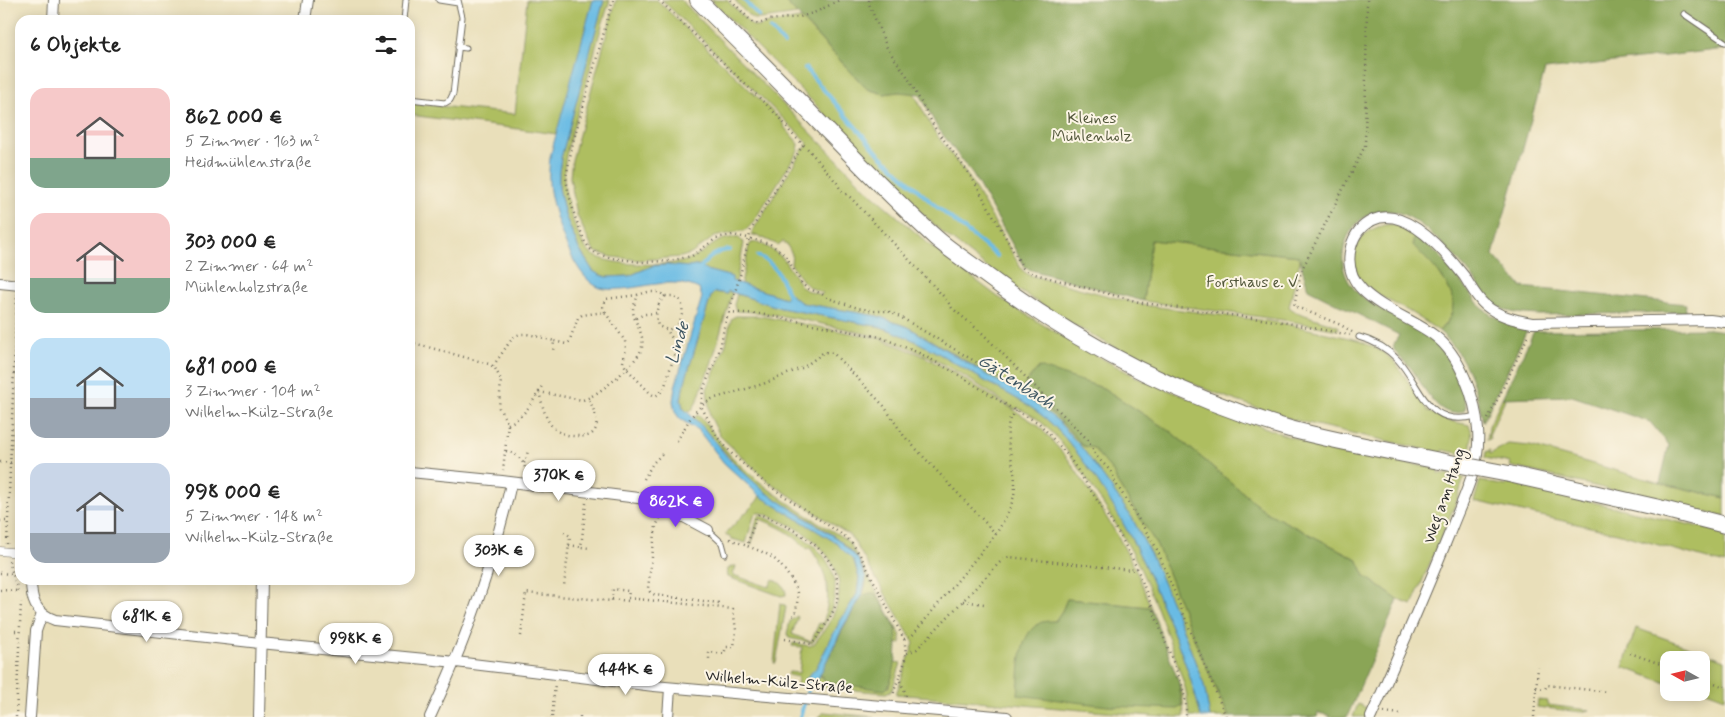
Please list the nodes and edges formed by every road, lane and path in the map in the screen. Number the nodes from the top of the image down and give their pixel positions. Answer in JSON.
{"nodes":[{"id":1,"x":54,"y":0,"type":"edge"},
{"id":2,"x":308,"y":0,"type":"edge"},
{"id":3,"x":406,"y":0,"type":"edge"},
{"id":4,"x":439,"y":0,"type":"edge"},
{"id":5,"x":613,"y":0,"type":"edge"},
{"id":6,"x":659,"y":0,"type":"edge"},
{"id":7,"x":698,"y":0,"type":"edge"},
{"id":8,"x":731,"y":0,"type":"edge"},
{"id":9,"x":840,"y":0,"type":"edge"},
{"id":10,"x":869,"y":0,"type":"edge"},
{"id":11,"x":1368,"y":0,"type":"edge"},
{"id":12,"x":458,"y":1,"type":"edge"},
{"id":13,"x":1684,"y":14,"type":"dead end"},
{"id":14,"x":53,"y":15,"type":"edge"},
{"id":15,"x":306,"y":15,"type":"edge"},
{"id":16,"x":404,"y":15,"type":"edge"},
{"id":17,"x":1725,"y":42,"type":"edge"},
{"id":18,"x":458,"y":47,"type":"junction"},
{"id":19,"x":466,"y":48,"type":"dead end"},
{"id":20,"x":415,"y":100,"type":"edge"},
{"id":21,"x":803,"y":145,"type":"junction"},
{"id":22,"x":748,"y":238,"type":"junction"},
{"id":23,"x":0,"y":283,"type":"edge"},
{"id":24,"x":15,"y":285,"type":"edge"},
{"id":25,"x":637,"y":295,"type":"junction"},
{"id":26,"x":665,"y":296,"type":"junction"},
{"id":27,"x":605,"y":312,"type":"junction"},
{"id":28,"x":729,"y":312,"type":"junction"},
{"id":29,"x":656,"y":313,"type":"junction"},
{"id":30,"x":636,"y":318,"type":"junction"},
{"id":31,"x":1725,"y":322,"type":"edge"},
{"id":32,"x":668,"y":330,"type":"junction"},
{"id":33,"x":1530,"y":331,"type":"dead end"},
{"id":34,"x":1359,"y":337,"type":"junction"},
{"id":35,"x":428,"y":341,"type":"dead end"},
{"id":36,"x":554,"y":341,"type":"junction"},
{"id":37,"x":415,"y":343,"type":"edge"},
{"id":38,"x":426,"y":346,"type":"junction"},
{"id":39,"x":15,"y":351,"type":"edge"},
{"id":40,"x":553,"y":352,"type":"dead end"},
{"id":41,"x":493,"y":366,"type":"junction"},
{"id":42,"x":626,"y":368,"type":"junction"},
{"id":43,"x":542,"y":386,"type":"dead end"},
{"id":44,"x":1018,"y":388,"type":"dead end"},
{"id":45,"x":538,"y":392,"type":"junction"},
{"id":46,"x":589,"y":399,"type":"junction"},
{"id":47,"x":701,"y":406,"type":"junction"},
{"id":48,"x":1016,"y":411,"type":"junction"},
{"id":49,"x":1476,"y":416,"type":"junction"},
{"id":50,"x":508,"y":424,"type":"junction"},
{"id":51,"x":1486,"y":424,"type":"dead end"},
{"id":52,"x":677,"y":441,"type":"dead end"},
{"id":53,"x":528,"y":450,"type":"dead end"},
{"id":54,"x":506,"y":451,"type":"junction"},
{"id":55,"x":663,"y":453,"type":"dead end"},
{"id":56,"x":0,"y":462,"type":"edge"},
{"id":57,"x":10,"y":462,"type":"junction"},
{"id":58,"x":15,"y":462,"type":"edge"},
{"id":59,"x":524,"y":463,"type":"junction"},
{"id":60,"x":415,"y":473,"type":"edge"},
{"id":61,"x":644,"y":479,"type":"dead end"},
{"id":62,"x":506,"y":482,"type":"junction"},
{"id":63,"x":524,"y":485,"type":"junction"},
{"id":64,"x":588,"y":492,"type":"junction"},
{"id":65,"x":666,"y":508,"type":"junction"},
{"id":66,"x":0,"y":521,"type":"edge"},
{"id":67,"x":8,"y":522,"type":"junction"},
{"id":68,"x":1725,"y":525,"type":"edge"},
{"id":69,"x":708,"y":530,"type":"joint"},
{"id":70,"x":564,"y":532,"type":"dead end"},
{"id":71,"x":996,"y":534,"type":"junction"},
{"id":72,"x":722,"y":542,"type":"junction"},
{"id":73,"x":569,"y":545,"type":"junction"},
{"id":74,"x":747,"y":546,"type":"junction"},
{"id":75,"x":581,"y":547,"type":"junction"},
{"id":76,"x":590,"y":548,"type":"dead end"},
{"id":77,"x":3,"y":552,"type":"edge"},
{"id":78,"x":725,"y":554,"type":"dead end"},
{"id":79,"x":652,"y":556,"type":"junction"},
{"id":80,"x":657,"y":556,"type":"dead end"},
{"id":81,"x":1137,"y":568,"type":"junction"},
{"id":82,"x":0,"y":573,"type":"edge"},
{"id":83,"x":13,"y":574,"type":"junction"},
{"id":84,"x":15,"y":579,"type":"edge"},
{"id":85,"x":570,"y":583,"type":"dead end"},
{"id":86,"x":18,"y":585,"type":"edge"},
{"id":87,"x":31,"y":585,"type":"edge"},
{"id":88,"x":262,"y":585,"type":"edge"},
{"id":89,"x":0,"y":590,"type":"edge"},
{"id":90,"x":22,"y":597,"type":"dead end"},
{"id":91,"x":628,"y":598,"type":"junction"},
{"id":92,"x":612,"y":600,"type":"junction"},
{"id":93,"x":963,"y":601,"type":"junction"},
{"id":94,"x":719,"y":603,"type":"dead end"},
{"id":95,"x":984,"y":604,"type":"dead end"},
{"id":96,"x":42,"y":614,"type":"junction"},
{"id":97,"x":789,"y":618,"type":"dead end"},
{"id":98,"x":14,"y":631,"type":"dead end"},
{"id":99,"x":20,"y":631,"type":"junction"},
{"id":100,"x":522,"y":636,"type":"dead end"},
{"id":101,"x":785,"y":639,"type":"dead end"},
{"id":102,"x":904,"y":639,"type":"junction"},
{"id":103,"x":260,"y":643,"type":"junction"},
{"id":104,"x":907,"y":652,"type":"junction"},
{"id":105,"x":1630,"y":653,"type":"dead end"},
{"id":106,"x":709,"y":660,"type":"dead end"},
{"id":107,"x":456,"y":662,"type":"junction"},
{"id":108,"x":1660,"y":664,"type":"edge"},
{"id":109,"x":1538,"y":667,"type":"dead end"},
{"id":110,"x":556,"y":674,"type":"junction"},
{"id":111,"x":899,"y":679,"type":"junction"},
{"id":112,"x":1710,"y":681,"type":"edge"},
{"id":113,"x":1725,"y":687,"type":"edge"},
{"id":114,"x":670,"y":688,"type":"junction"},
{"id":115,"x":1536,"y":688,"type":"junction"},
{"id":116,"x":1608,"y":692,"type":"dead end"},
{"id":117,"x":892,"y":708,"type":"junction"},
{"id":118,"x":904,"y":709,"type":"junction"},
{"id":119,"x":580,"y":712,"type":"dead end"},
{"id":120,"x":16,"y":717,"type":"edge"},
{"id":121,"x":30,"y":717,"type":"edge"},
{"id":122,"x":259,"y":717,"type":"edge"},
{"id":123,"x":430,"y":717,"type":"edge"},
{"id":124,"x":552,"y":717,"type":"edge"},
{"id":125,"x":580,"y":717,"type":"edge"},
{"id":126,"x":668,"y":717,"type":"edge"},
{"id":127,"x":1007,"y":717,"type":"edge"},
{"id":128,"x":1186,"y":717,"type":"edge"},
{"id":129,"x":1226,"y":717,"type":"edge"},
{"id":130,"x":1371,"y":717,"type":"edge"},
{"id":131,"x":1534,"y":717,"type":"edge"}],
"edges":[{"from":1,"to":14,"type":"street"},
{"from":2,"to":15,"type":"street"},
{"from":3,"to":16,"type":"lane"},
{"from":4,"to":12,"type":"lane"},
{"from":5,"to":22,"type":"path"},
{"from":6,"to":21,"type":"path"},
{"from":7,"to":68,"type":"main road","bridge":true},
{"from":8,"to":9,"type":"path"},
{"from":10,"to":34,"type":"path"},
{"from":11,"to":34,"type":"path"},
{"from":12,"to":18,"type":"lane"},
{"from":13,"to":17,"type":"lane"},
{"from":18,"to":19,"type":"lane"},
{"from":18,"to":20,"type":"lane"},
{"from":21,"to":22,"type":"path"},
{"from":21,"to":129,"type":"path"},
{"from":22,"to":28,"type":"path"},
{"from":22,"to":44,"type":"path"},
{"from":23,"to":24,"type":"street"},
{"from":25,"to":26,"type":"path"},
{"from":25,"to":27,"type":"path"},
{"from":25,"to":30,"type":"path"},
{"from":26,"to":29,"type":"path"},
{"from":26,"to":32,"type":"path"},
{"from":27,"to":36,"type":"path"},
{"from":27,"to":42,"type":"path"},
{"from":28,"to":47,"type":"path"},
{"from":28,"to":48,"type":"path"},
{"from":29,"to":30,"type":"path"},
{"from":29,"to":32,"type":"path"},
{"from":30,"to":42,"type":"path"},
{"from":31,"to":49,"type":"street","name":"Weg am Hang"},
{"from":32,"to":42,"type":"path"},
{"from":33,"to":51,"type":"path"},
{"from":34,"to":49,"type":"lane"},
{"from":35,"to":38,"type":"path"},
{"from":36,"to":40,"type":"path"},
{"from":36,"to":41,"type":"path"},
{"from":37,"to":38,"type":"path"},
{"from":38,"to":41,"type":"path"},
{"from":39,"to":57,"type":"path"},
{"from":41,"to":50,"type":"path"},
{"from":42,"to":46,"type":"path"},
{"from":43,"to":45,"type":"path"},
{"from":45,"to":46,"type":"path"},
{"from":45,"to":46,"type":"path"},
{"from":45,"to":50,"type":"path"},
{"from":47,"to":52,"type":"path"},
{"from":47,"to":71,"type":"path"},
{"from":47,"to":102,"type":"path"},
{"from":48,"to":71,"type":"path"},
{"from":48,"to":81,"type":"path"},
{"from":49,"to":130,"type":"street","name":"Weg am Hang"},
{"from":50,"to":54,"type":"path"},
{"from":53,"to":59,"type":"path"},
{"from":54,"to":59,"type":"path"},
{"from":54,"to":62,"type":"path"},
{"from":55,"to":61,"type":"path"},
{"from":56,"to":57,"type":"path"},
{"from":57,"to":58,"type":"path"},
{"from":57,"to":67,"type":"path"},
{"from":59,"to":63,"type":"path"},
{"from":60,"to":62,"type":"street"},
{"from":62,"to":63,"type":"street"},
{"from":62,"to":107,"type":"street"},
{"from":63,"to":64,"type":"street"},
{"from":64,"to":65,"type":"street"},
{"from":64,"to":75,"type":"path"},
{"from":65,"to":69,"type":"street"},
{"from":65,"to":79,"type":"path"},
{"from":66,"to":67,"type":"path"},
{"from":67,"to":77,"type":"path"},
{"from":69,"to":72,"type":"lane"},
{"from":70,"to":73,"type":"path"},
{"from":71,"to":102,"type":"path"},
{"from":72,"to":74,"type":"path"},
{"from":72,"to":78,"type":"lane"},
{"from":73,"to":75,"type":"path"},
{"from":73,"to":85,"type":"path"},
{"from":74,"to":97,"type":"path"},
{"from":74,"to":101,"type":"path"},
{"from":75,"to":76,"type":"path"},
{"from":77,"to":83,"type":"path"},
{"from":79,"to":80,"type":"path"},
{"from":79,"to":94,"type":"path"},
{"from":81,"to":93,"type":"path"},
{"from":81,"to":128,"type":"path"},
{"from":82,"to":83,"type":"path"},
{"from":83,"to":84,"type":"path"},
{"from":86,"to":89,"type":"path"},
{"from":87,"to":96,"type":"street"},
{"from":88,"to":103,"type":"street"},
{"from":90,"to":99,"type":"path"},
{"from":91,"to":92,"type":"path"},
{"from":91,"to":92,"type":"path"},
{"from":91,"to":106,"type":"path"},
{"from":92,"to":100,"type":"path"},
{"from":93,"to":95,"type":"path"},
{"from":93,"to":104,"type":"path"},
{"from":96,"to":103,"type":"street","name":"Wilhelm-Külz-Straße"},
{"from":96,"to":121,"type":"street"},
{"from":98,"to":99,"type":"path"},
{"from":99,"to":120,"type":"path"},
{"from":102,"to":104,"type":"path"},
{"from":103,"to":107,"type":"street","name":"Wilhelm-Külz-Straße"},
{"from":103,"to":122,"type":"street"},
{"from":104,"to":111,"type":"path"},
{"from":105,"to":108,"type":"path"},
{"from":107,"to":110,"type":"street","name":"Wilhelm-Külz-Straße"},
{"from":107,"to":123,"type":"street"},
{"from":109,"to":115,"type":"path"},
{"from":110,"to":114,"type":"street","name":"Wilhelm-Külz-Straße"},
{"from":110,"to":124,"type":"path"},
{"from":111,"to":117,"type":"path"},
{"from":111,"to":118,"type":"path"},
{"from":112,"to":113,"type":"path"},
{"from":114,"to":117,"type":"street","name":"Wilhelm-Külz-Straße"},
{"from":114,"to":126,"type":"street"},
{"from":115,"to":116,"type":"path"},
{"from":115,"to":131,"type":"path"},
{"from":117,"to":118,"type":"street","name":"Wilhelm-Külz-Straße"},
{"from":118,"to":127,"type":"street","name":"Wilhelm-Külz-Straße"},
{"from":119,"to":125,"type":"path"}]}
